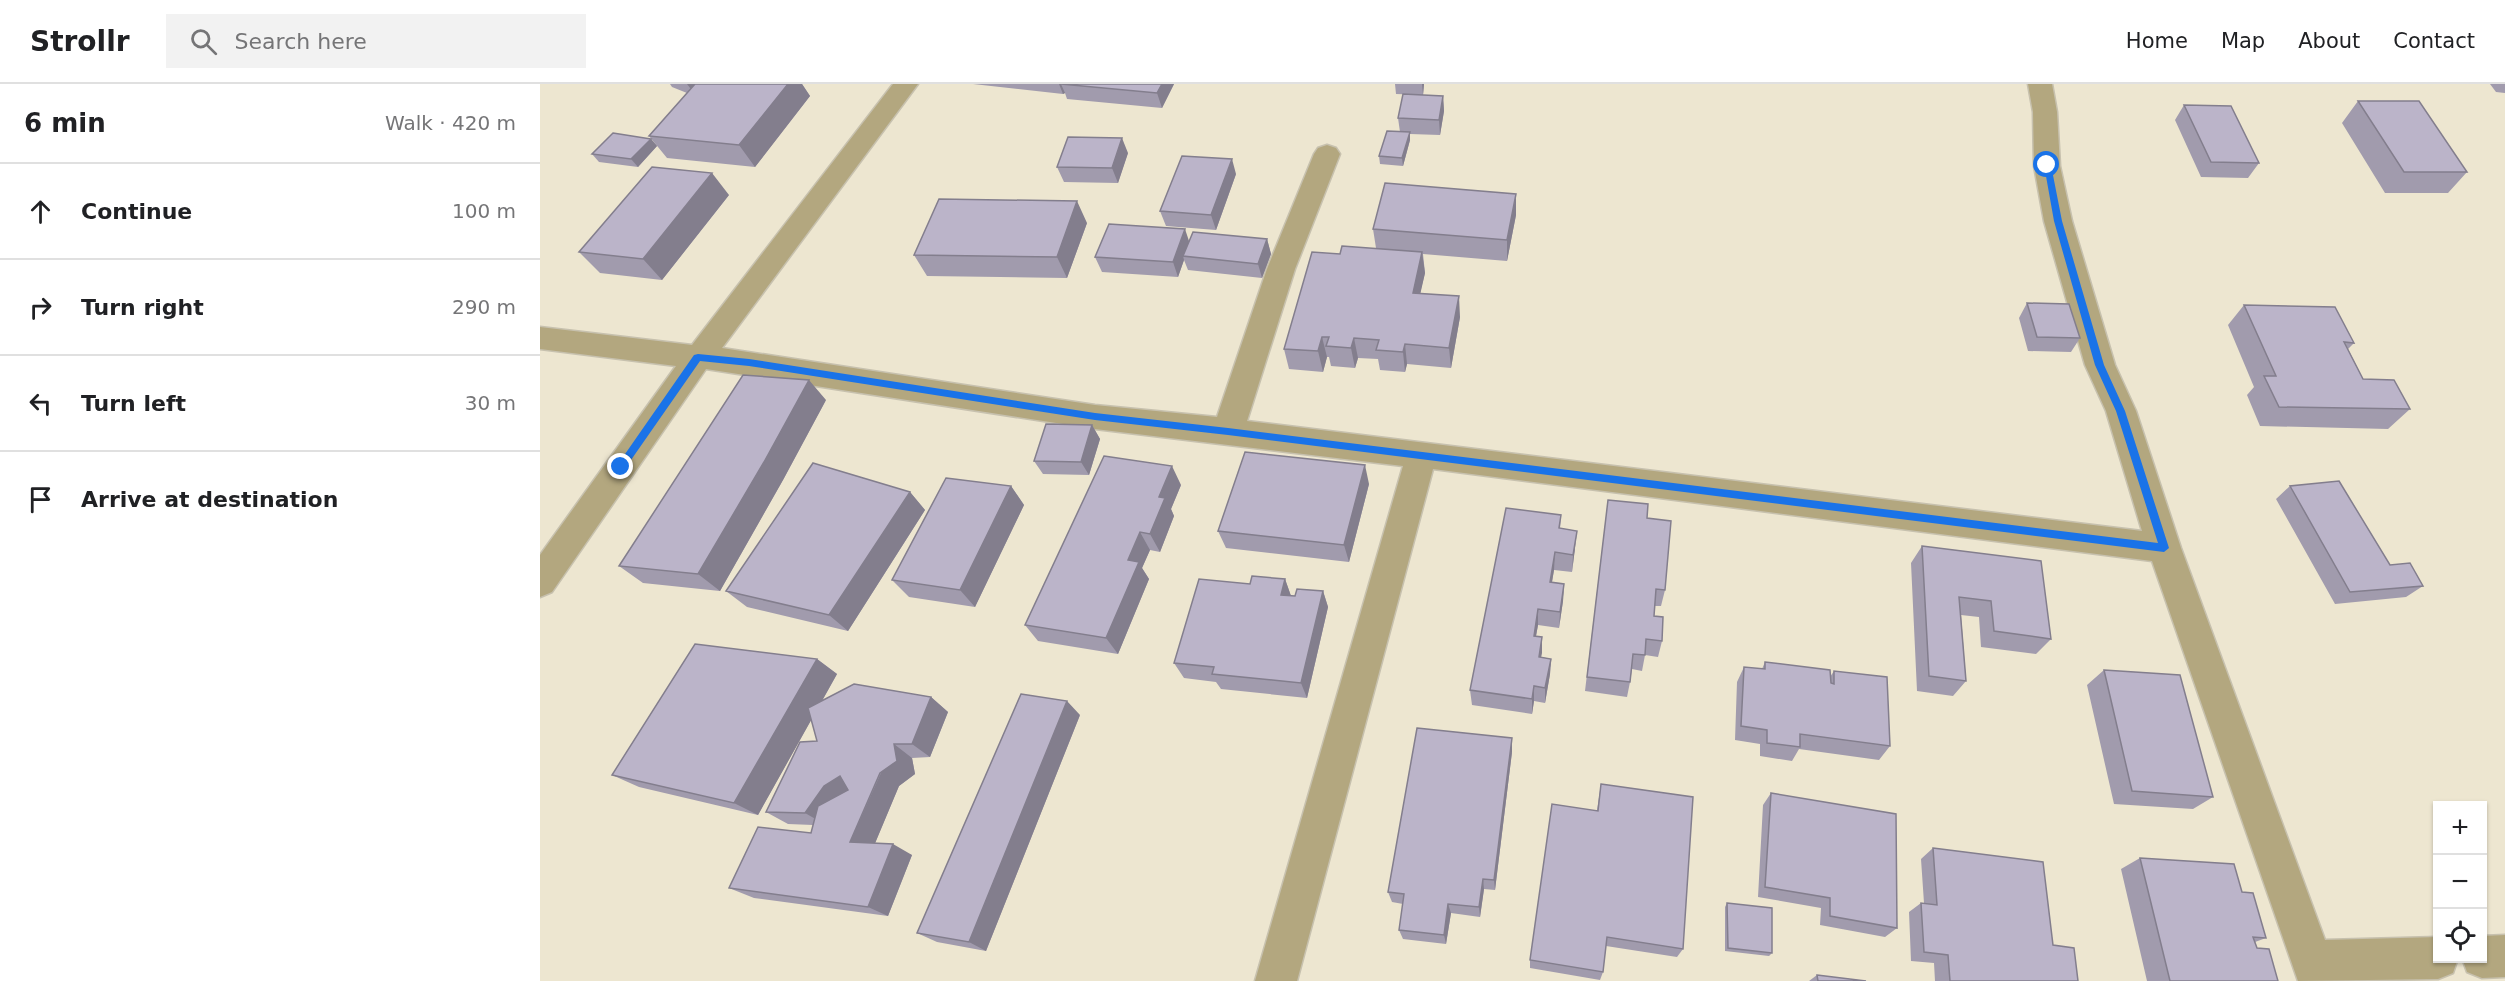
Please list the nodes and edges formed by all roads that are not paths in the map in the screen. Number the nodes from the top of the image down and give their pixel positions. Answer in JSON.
{"nodes":[{"id":1,"x":906,"y":84,"type":"edge"},
{"id":2,"x":2040,"y":84,"type":"edge"},
{"id":3,"x":1327,"y":154,"type":"dead end"},
{"id":4,"x":540,"y":339,"type":"edge"},
{"id":5,"x":698,"y":357,"type":"junction"},
{"id":6,"x":1228,"y":431,"type":"junction"},
{"id":7,"x":1421,"y":457,"type":"junction"},
{"id":8,"x":2164,"y":548,"type":"junction"},
{"id":9,"x":540,"y":582,"type":"edge"},
{"id":10,"x":2505,"y":956,"type":"edge"},
{"id":11,"x":2487,"y":957,"type":"edge"},
{"id":12,"x":2433,"y":959,"type":"edge"},
{"id":13,"x":2316,"y":971,"type":"edge"},
{"id":14,"x":1276,"y":981,"type":"edge"}],
"edges":[{"from":1,"to":5,"type":"street"},
{"from":2,"to":8,"type":"street"},
{"from":3,"to":6,"type":"street"},
{"from":4,"to":5,"type":"street"},
{"from":5,"to":6,"type":"street"},
{"from":5,"to":9,"type":"street"},
{"from":6,"to":7,"type":"street"},
{"from":7,"to":8,"type":"street"},
{"from":7,"to":14,"type":"street"},
{"from":8,"to":13,"type":"street"},
{"from":10,"to":11,"type":"street"},
{"from":12,"to":13,"type":"street"}]}
